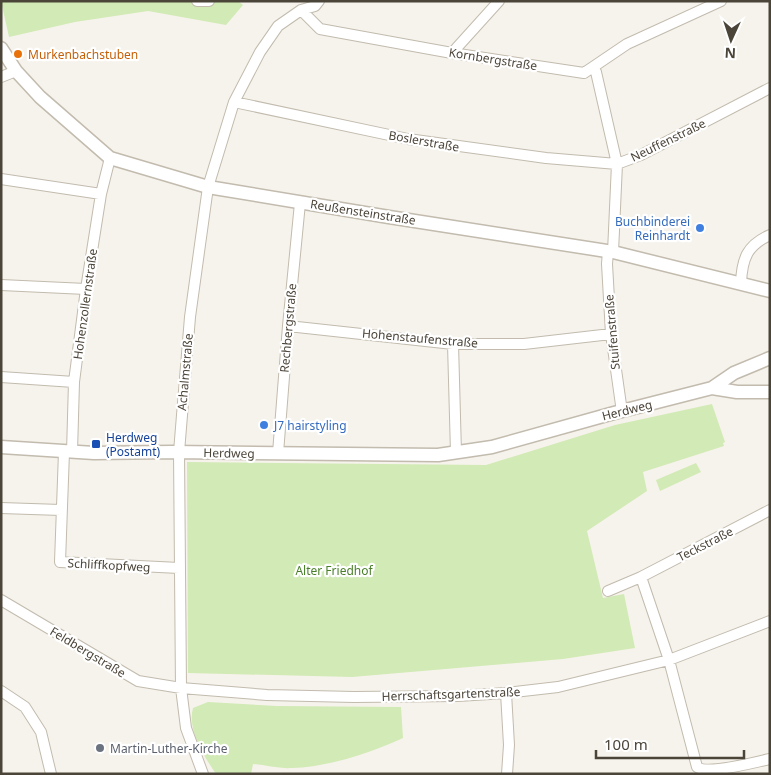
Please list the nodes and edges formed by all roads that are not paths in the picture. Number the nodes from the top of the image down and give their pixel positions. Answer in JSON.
{"nodes":[{"id":1,"x":197,"y":1,"type":"edge"},
{"id":2,"x":209,"y":1,"type":"edge"},
{"id":3,"x":499,"y":1,"type":"edge"},
{"id":4,"x":721,"y":1,"type":"edge"},
{"id":5,"x":314,"y":3,"type":"edge"},
{"id":6,"x":301,"y":10,"type":"junction"},
{"id":7,"x":1,"y":48,"type":"edge"},
{"id":8,"x":452,"y":53,"type":"junction"},
{"id":9,"x":593,"y":67,"type":"junction"},
{"id":10,"x":16,"y":71,"type":"junction"},
{"id":11,"x":1,"y":77,"type":"edge"},
{"id":12,"x":770,"y":88,"type":"edge"},
{"id":13,"x":234,"y":102,"type":"junction"},
{"id":14,"x":110,"y":158,"type":"junction"},
{"id":15,"x":617,"y":164,"type":"junction"},
{"id":16,"x":1,"y":180,"type":"edge"},
{"id":17,"x":208,"y":187,"type":"junction"},
{"id":18,"x":102,"y":194,"type":"junction"},
{"id":19,"x":300,"y":203,"type":"junction"},
{"id":20,"x":770,"y":235,"type":"edge"},
{"id":21,"x":611,"y":251,"type":"junction"},
{"id":22,"x":741,"y":283,"type":"junction"},
{"id":23,"x":1,"y":285,"type":"edge"},
{"id":24,"x":86,"y":289,"type":"junction"},
{"id":25,"x":770,"y":291,"type":"edge"},
{"id":26,"x":288,"y":326,"type":"junction"},
{"id":27,"x":611,"y":334,"type":"junction"},
{"id":28,"x":453,"y":344,"type":"junction"},
{"id":29,"x":770,"y":358,"type":"edge"},
{"id":30,"x":1,"y":377,"type":"edge"},
{"id":31,"x":74,"y":382,"type":"junction"},
{"id":32,"x":712,"y":388,"type":"junction"},
{"id":33,"x":770,"y":392,"type":"edge"},
{"id":34,"x":622,"y":412,"type":"junction"},
{"id":35,"x":1,"y":447,"type":"edge"},
{"id":36,"x":68,"y":452,"type":"junction"},
{"id":37,"x":179,"y":452,"type":"junction"},
{"id":38,"x":278,"y":453,"type":"junction"},
{"id":39,"x":456,"y":453,"type":"junction"},
{"id":40,"x":1,"y":508,"type":"edge"},
{"id":41,"x":61,"y":510,"type":"junction"},
{"id":42,"x":770,"y":510,"type":"edge"},
{"id":43,"x":180,"y":568,"type":"junction"},
{"id":44,"x":641,"y":577,"type":"junction"},
{"id":45,"x":608,"y":591,"type":"dead end"},
{"id":46,"x":1,"y":600,"type":"edge"},
{"id":47,"x":770,"y":621,"type":"edge"},
{"id":48,"x":669,"y":660,"type":"junction"},
{"id":49,"x":181,"y":688,"type":"junction"},
{"id":50,"x":1,"y":691,"type":"edge"},
{"id":51,"x":506,"y":693,"type":"junction"},
{"id":52,"x":770,"y":759,"type":"edge"},
{"id":53,"x":51,"y":774,"type":"edge"},
{"id":54,"x":202,"y":774,"type":"edge"},
{"id":55,"x":507,"y":774,"type":"edge"}],
"edges":[{"from":1,"to":2,"type":"street"},
{"from":3,"to":8,"type":"street"},
{"from":4,"to":9,"type":"street"},
{"from":5,"to":6,"type":"street","name":"Achalmstraße"},
{"from":6,"to":8,"type":"street","name":"Kornbergstraße"},
{"from":6,"to":13,"type":"street","name":"Achalmstraße"},
{"from":7,"to":10,"type":"street","name":"Reußensteinstraße"},
{"from":8,"to":9,"type":"street","name":"Kornbergstraße"},
{"from":9,"to":15,"type":"street"},
{"from":10,"to":11,"type":"street"},
{"from":10,"to":14,"type":"street","name":"Reußensteinstraße"},
{"from":12,"to":15,"type":"street","name":"Neuffenstraße"},
{"from":13,"to":15,"type":"street","name":"Boslerstraße"},
{"from":13,"to":17,"type":"street","name":"Achalmstraße"},
{"from":14,"to":17,"type":"street","name":"Reußensteinstraße"},
{"from":14,"to":18,"type":"street","name":"Hohenzollernstraße"},
{"from":15,"to":21,"type":"street","name":"Neuffenstraße"},
{"from":16,"to":18,"type":"street"},
{"from":17,"to":19,"type":"street","name":"Reußensteinstraße"},
{"from":17,"to":37,"type":"street","name":"Achalmstraße"},
{"from":18,"to":24,"type":"street","name":"Hohenzollernstraße"},
{"from":19,"to":21,"type":"street","name":"Reußensteinstraße"},
{"from":19,"to":26,"type":"street","name":"Rechbergstraße"},
{"from":20,"to":22,"type":"street"},
{"from":21,"to":22,"type":"street","name":"Reußensteinstraße"},
{"from":21,"to":27,"type":"street","name":"Stuifenstraße"},
{"from":22,"to":25,"type":"street","name":"Reußensteinstraße"},
{"from":23,"to":24,"type":"street"},
{"from":24,"to":31,"type":"street","name":"Hohenzollernstraße"},
{"from":26,"to":28,"type":"street","name":"Hohenstaufenstraße"},
{"from":26,"to":38,"type":"street","name":"Rechbergstraße"},
{"from":27,"to":28,"type":"street","name":"Hohenstaufenstraße"},
{"from":27,"to":34,"type":"street","name":"Stuifenstraße"},
{"from":28,"to":39,"type":"street"},
{"from":29,"to":32,"type":"street"},
{"from":30,"to":31,"type":"street"},
{"from":31,"to":36,"type":"street","name":"Hohenzollernstraße"},
{"from":32,"to":33,"type":"street","name":"Herdweg"},
{"from":32,"to":34,"type":"street","name":"Herdweg"},
{"from":34,"to":39,"type":"street","name":"Herdweg"},
{"from":35,"to":36,"type":"street","name":"Herdweg"},
{"from":36,"to":37,"type":"street","name":"Herdweg"},
{"from":36,"to":41,"type":"street","name":"Schliffkopfweg"},
{"from":37,"to":38,"type":"street","name":"Herdweg"},
{"from":37,"to":43,"type":"street","name":"Achalmstraße"},
{"from":38,"to":39,"type":"street","name":"Herdweg"},
{"from":40,"to":41,"type":"street"},
{"from":41,"to":43,"type":"street","name":"Schliffkopfweg"},
{"from":42,"to":44,"type":"street","name":"Teckstraße"},
{"from":43,"to":49,"type":"street","name":"Achalmstraße"},
{"from":44,"to":45,"type":"street","name":"Teckstraße"},
{"from":44,"to":48,"type":"street"},
{"from":46,"to":49,"type":"street","name":"Feldbergstraße"},
{"from":47,"to":48,"type":"street","name":"Herrschaftsgartenstraße"},
{"from":48,"to":51,"type":"street","name":"Herrschaftsgartenstraße"},
{"from":48,"to":52,"type":"street"},
{"from":49,"to":51,"type":"street","name":"Herrschaftsgartenstraße"},
{"from":49,"to":54,"type":"street","name":"Achalmstraße"},
{"from":50,"to":53,"type":"street"},
{"from":51,"to":55,"type":"street"}]}
